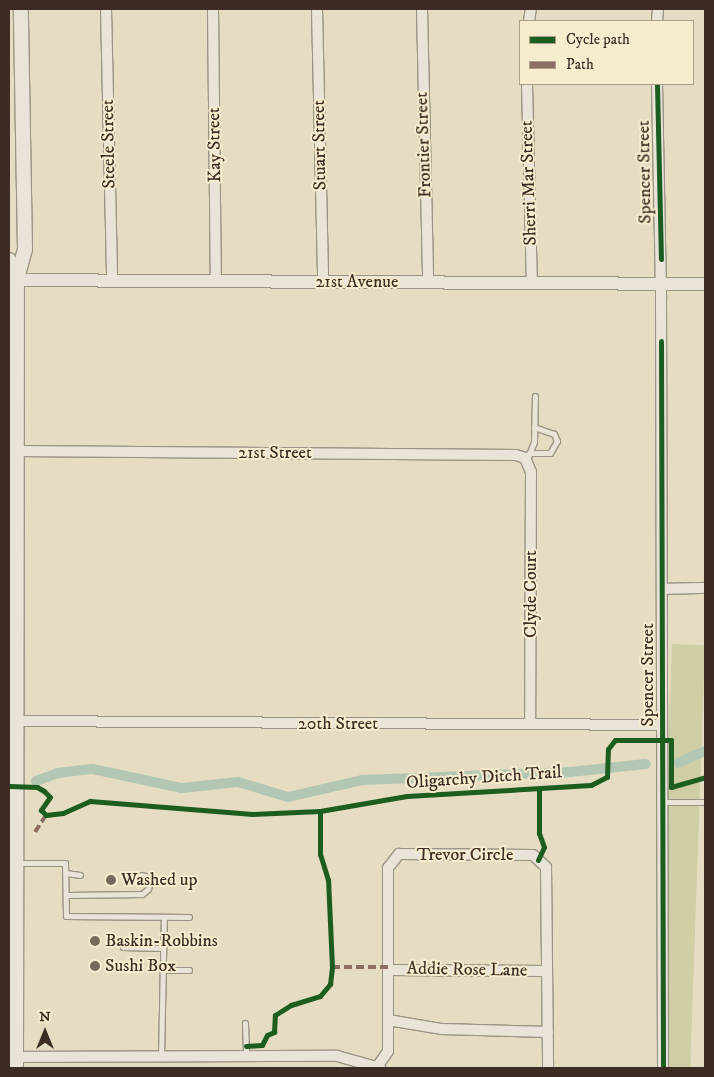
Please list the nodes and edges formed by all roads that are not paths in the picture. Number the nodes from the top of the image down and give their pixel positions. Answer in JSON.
{"nodes":[{"id":1,"x":21,"y":9,"type":"edge"},
{"id":2,"x":106,"y":9,"type":"edge"},
{"id":3,"x":213,"y":9,"type":"edge"},
{"id":4,"x":317,"y":9,"type":"edge"},
{"id":5,"x":422,"y":9,"type":"edge"},
{"id":6,"x":527,"y":85,"type":"edge"},
{"id":7,"x":657,"y":85,"type":"edge"},
{"id":8,"x":9,"y":260,"type":"edge"},
{"id":9,"x":13,"y":279,"type":"edge"},
{"id":10,"x":112,"y":280,"type":"junction"},
{"id":11,"x":216,"y":281,"type":"junction"},
{"id":12,"x":323,"y":281,"type":"junction"},
{"id":13,"x":428,"y":282,"type":"junction"},
{"id":14,"x":532,"y":283,"type":"junction"},
{"id":15,"x":661,"y":284,"type":"junction"},
{"id":16,"x":705,"y":284,"type":"edge"},
{"id":17,"x":535,"y":396,"type":"dead end"},
{"id":18,"x":534,"y":427,"type":"junction"},
{"id":19,"x":16,"y":451,"type":"junction"},
{"id":20,"x":528,"y":459,"type":"junction"},
{"id":21,"x":705,"y":588,"type":"edge"},
{"id":22,"x":663,"y":589,"type":"junction"},
{"id":23,"x":15,"y":721,"type":"junction"},
{"id":24,"x":530,"y":724,"type":"junction"},
{"id":25,"x":662,"y":724,"type":"junction"},
{"id":26,"x":662,"y":802,"type":"junction"},
{"id":27,"x":705,"y":802,"type":"edge"},
{"id":28,"x":16,"y":863,"type":"junction"},
{"id":29,"x":66,"y":873,"type":"junction"},
{"id":30,"x":80,"y":875,"type":"dead end"},
{"id":31,"x":141,"y":875,"type":"dead end"},
{"id":32,"x":66,"y":895,"type":"junction"},
{"id":33,"x":164,"y":917,"type":"junction"},
{"id":34,"x":189,"y":917,"type":"dead end"},
{"id":35,"x":123,"y":947,"type":"dead end"},
{"id":36,"x":163,"y":948,"type":"junction"},
{"id":37,"x":163,"y":970,"type":"junction"},
{"id":38,"x":189,"y":970,"type":"dead end"},
{"id":39,"x":388,"y":970,"type":"junction"},
{"id":40,"x":547,"y":971,"type":"junction"},
{"id":41,"x":388,"y":1020,"type":"junction"},
{"id":42,"x":245,"y":1023,"type":"dead end"},
{"id":43,"x":548,"y":1032,"type":"junction"},
{"id":44,"x":246,"y":1056,"type":"junction"},
{"id":45,"x":276,"y":1056,"type":"junction"},
{"id":46,"x":161,"y":1057,"type":"junction"},
{"id":47,"x":14,"y":1061,"type":"edge"},
{"id":48,"x":161,"y":1068,"type":"edge"},
{"id":49,"x":275,"y":1068,"type":"edge"},
{"id":50,"x":378,"y":1068,"type":"edge"},
{"id":51,"x":548,"y":1068,"type":"edge"},
{"id":52,"x":663,"y":1068,"type":"edge"}],
"edges":[{"from":1,"to":9,"type":"main road"},
{"from":2,"to":10,"type":"street","name":"Steele Street"},
{"from":3,"to":11,"type":"street","name":"Kay Street"},
{"from":4,"to":12,"type":"street","name":"Stuart Street"},
{"from":5,"to":13,"type":"street","name":"Frontier Street"},
{"from":6,"to":14,"type":"street","name":"Sherri Mar Street"},
{"from":7,"to":15,"type":"street","name":"Spencer Street"},
{"from":8,"to":9,"type":"main road"},
{"from":9,"to":10,"type":"street","name":"21st Avenue"},
{"from":9,"to":19,"type":"main road"},
{"from":10,"to":11,"type":"street","name":"21st Avenue"},
{"from":11,"to":12,"type":"street","name":"21st Avenue"},
{"from":12,"to":13,"type":"street","name":"21st Avenue"},
{"from":13,"to":14,"type":"street","name":"21st Avenue"},
{"from":14,"to":15,"type":"street","name":"21st Avenue"},
{"from":15,"to":16,"type":"street","name":"21st Avenue"},
{"from":15,"to":22,"type":"street","name":"Spencer Street"},
{"from":17,"to":18,"type":"lane"},
{"from":18,"to":20,"type":"lane"},
{"from":18,"to":20,"type":"lane"},
{"from":19,"to":20,"type":"street","name":"21st Street"},
{"from":19,"to":23,"type":"main road"},
{"from":20,"to":24,"type":"street","name":"Clyde Court"},
{"from":21,"to":22,"type":"street"},
{"from":22,"to":25,"type":"street","name":"Spencer Street"},
{"from":23,"to":24,"type":"street","name":"20th Street"},
{"from":23,"to":28,"type":"main road"},
{"from":24,"to":25,"type":"street","name":"20th Street"},
{"from":25,"to":26,"type":"street","name":"Spencer Street"},
{"from":26,"to":27,"type":"lane"},
{"from":26,"to":52,"type":"street","name":"Spencer Street"},
{"from":28,"to":29,"type":"lane"},
{"from":28,"to":47,"type":"main road"},
{"from":29,"to":30,"type":"lane"},
{"from":29,"to":32,"type":"lane"},
{"from":31,"to":32,"type":"lane"},
{"from":32,"to":33,"type":"lane"},
{"from":33,"to":34,"type":"lane"},
{"from":33,"to":36,"type":"lane"},
{"from":35,"to":36,"type":"lane"},
{"from":36,"to":37,"type":"lane"},
{"from":37,"to":38,"type":"lane"},
{"from":37,"to":46,"type":"lane"},
{"from":39,"to":40,"type":"street","name":"Addie Rose Lane"},
{"from":39,"to":40,"type":"street","name":"Trevor Circle"},
{"from":39,"to":41,"type":"street","name":"Trevor Circle"},
{"from":40,"to":43,"type":"street","name":"Trevor Circle"},
{"from":41,"to":43,"type":"street"},
{"from":41,"to":50,"type":"street","name":"Trevor Circle"},
{"from":42,"to":44,"type":"lane"},
{"from":43,"to":51,"type":"street","name":"Trevor Circle"},
{"from":44,"to":45,"type":"street"},
{"from":44,"to":46,"type":"street"},
{"from":45,"to":49,"type":"street"},
{"from":45,"to":50,"type":"street"},
{"from":46,"to":47,"type":"street"},
{"from":46,"to":48,"type":"street"}]}
